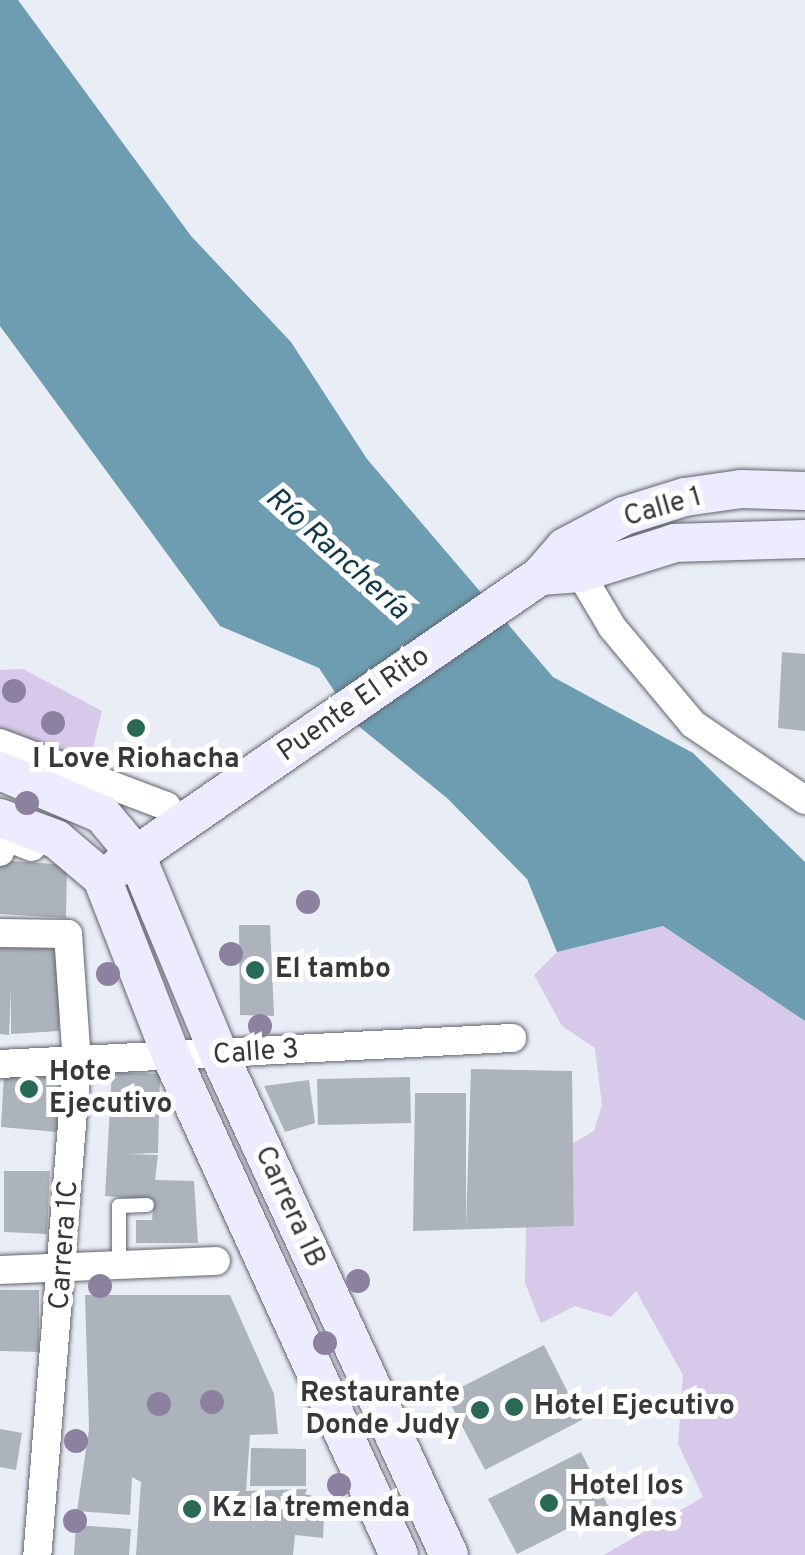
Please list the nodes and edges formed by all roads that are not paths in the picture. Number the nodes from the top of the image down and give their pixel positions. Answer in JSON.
{"nodes":[{"id":1,"x":805,"y":492,"type":"edge"},
{"id":2,"x":805,"y":539,"type":"edge"},
{"id":3,"x":580,"y":573,"type":"junction"},
{"id":4,"x":526,"y":586,"type":"junction"},
{"id":5,"x":0,"y":743,"type":"edge"},
{"id":6,"x":0,"y":771,"type":"edge"},
{"id":7,"x":805,"y":800,"type":"edge"},
{"id":8,"x":188,"y":819,"type":"junction"},
{"id":9,"x":0,"y":835,"type":"edge"},
{"id":10,"x":136,"y":855,"type":"junction"},
{"id":11,"x":102,"y":878,"type":"junction"},
{"id":12,"x":0,"y":933,"type":"edge"},
{"id":13,"x":512,"y":1038,"type":"dead end"},
{"id":14,"x":219,"y":1054,"type":"junction"},
{"id":15,"x":174,"y":1060,"type":"junction"},
{"id":16,"x":76,"y":1062,"type":"junction"},
{"id":17,"x":0,"y":1064,"type":"edge"},
{"id":18,"x":148,"y":1206,"type":"dead end"},
{"id":19,"x":216,"y":1260,"type":"dead end"},
{"id":20,"x":120,"y":1266,"type":"junction"},
{"id":21,"x":64,"y":1269,"type":"junction"},
{"id":22,"x":0,"y":1270,"type":"edge"},
{"id":23,"x":37,"y":1555,"type":"edge"},
{"id":24,"x":399,"y":1555,"type":"edge"},
{"id":25,"x":449,"y":1555,"type":"edge"}],
"edges":[{"from":1,"to":4,"type":"street","name":"Calle 1"},
{"from":2,"to":3,"type":"street","name":"Calle 1"},
{"from":3,"to":4,"type":"street","name":"Calle 1"},
{"from":3,"to":7,"type":"street"},
{"from":4,"to":8,"type":"street","name":"Puente El Rito"},
{"from":5,"to":8,"type":"street"},
{"from":6,"to":10,"type":"street"},
{"from":8,"to":10,"type":"street"},
{"from":9,"to":11,"type":"street"},
{"from":10,"to":11,"type":"street"},
{"from":10,"to":14,"type":"street","name":"Carrera 1B"},
{"from":11,"to":15,"type":"street","name":"Carrera 1B"},
{"from":12,"to":16,"type":"street","name":"Carrera 1C"},
{"from":13,"to":14,"type":"street","name":"Calle 3"},
{"from":14,"to":15,"type":"street","name":"Calle 3"},
{"from":14,"to":25,"type":"street","name":"Carrera 1B"},
{"from":15,"to":16,"type":"street","name":"Calle 3"},
{"from":15,"to":24,"type":"street","name":"Carrera 1B"},
{"from":16,"to":17,"type":"street","name":"Calle 3"},
{"from":16,"to":21,"type":"street","name":"Carrera 1C"},
{"from":18,"to":20,"type":"lane"},
{"from":19,"to":20,"type":"street"},
{"from":20,"to":21,"type":"street"},
{"from":21,"to":22,"type":"street"},
{"from":21,"to":23,"type":"street","name":"Carrera 1C"}]}
